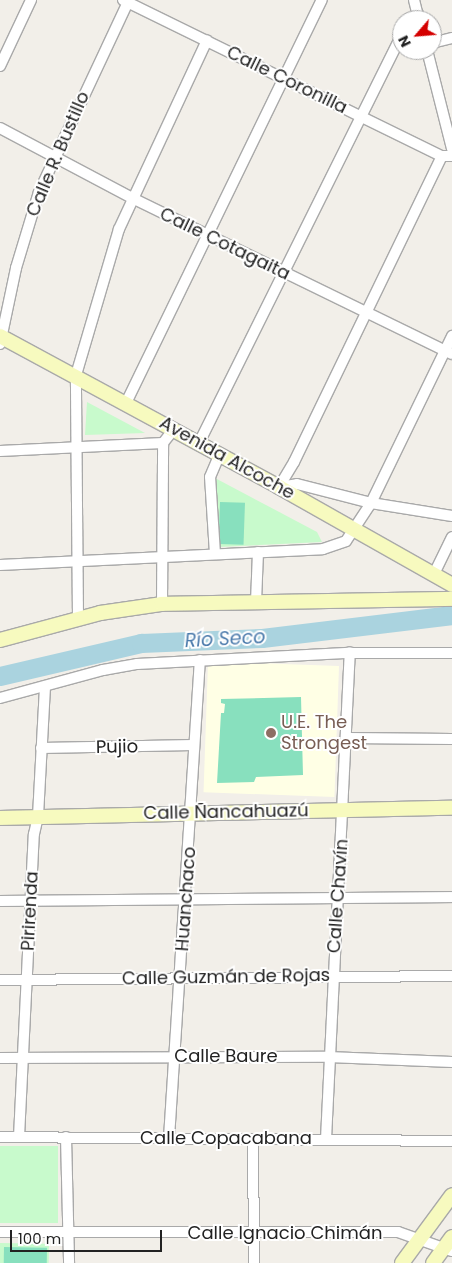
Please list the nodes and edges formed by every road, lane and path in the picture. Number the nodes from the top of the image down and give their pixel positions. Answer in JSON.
{"nodes":[{"id":1,"x":31,"y":0,"type":"edge"},
{"id":2,"x":322,"y":0,"type":"edge"},
{"id":3,"x":126,"y":1,"type":"edge"},
{"id":4,"x":207,"y":40,"type":"junction"},
{"id":5,"x":392,"y":55,"type":"edge"},
{"id":6,"x":430,"y":60,"type":"edge"},
{"id":7,"x":0,"y":66,"type":"edge"},
{"id":8,"x":284,"y":79,"type":"junction"},
{"id":9,"x":363,"y":117,"type":"junction"},
{"id":10,"x":449,"y":127,"type":"edge"},
{"id":11,"x":0,"y":128,"type":"edge"},
{"id":12,"x":452,"y":149,"type":"edge"},
{"id":13,"x":53,"y":156,"type":"junction"},
{"id":14,"x":447,"y":156,"type":"edge"},
{"id":15,"x":132,"y":198,"type":"junction"},
{"id":16,"x":208,"y":235,"type":"junction"},
{"id":17,"x":285,"y":273,"type":"junction"},
{"id":18,"x":366,"y":312,"type":"junction"},
{"id":19,"x":452,"y":336,"type":"edge"},
{"id":20,"x":1,"y":339,"type":"edge"},
{"id":21,"x":448,"y":353,"type":"edge"},
{"id":22,"x":76,"y":375,"type":"junction"},
{"id":23,"x":126,"y":403,"type":"junction"},
{"id":24,"x":174,"y":429,"type":"junction"},
{"id":25,"x":163,"y":443,"type":"junction"},
{"id":26,"x":199,"y":443,"type":"junction"},
{"id":27,"x":76,"y":445,"type":"junction"},
{"id":28,"x":0,"y":451,"type":"edge"},
{"id":29,"x":220,"y":454,"type":"junction"},
{"id":30,"x":279,"y":486,"type":"junction"},
{"id":31,"x":372,"y":503,"type":"junction"},
{"id":32,"x":452,"y":516,"type":"edge"},
{"id":33,"x":355,"y":530,"type":"junction"},
{"id":34,"x":452,"y":536,"type":"edge"},
{"id":35,"x":258,"y":552,"type":"junction"},
{"id":36,"x":215,"y":554,"type":"junction"},
{"id":37,"x":162,"y":557,"type":"junction"},
{"id":38,"x":77,"y":559,"type":"junction"},
{"id":39,"x":0,"y":565,"type":"edge"},
{"id":40,"x":434,"y":574,"type":"junction"},
{"id":41,"x":452,"y":585,"type":"edge"},
{"id":42,"x":452,"y":599,"type":"edge"},
{"id":43,"x":256,"y":602,"type":"junction"},
{"id":44,"x":162,"y":604,"type":"junction"},
{"id":45,"x":78,"y":619,"type":"junction"},
{"id":46,"x":0,"y":640,"type":"edge"},
{"id":47,"x":350,"y":653,"type":"junction"},
{"id":48,"x":452,"y":653,"type":"edge"},
{"id":49,"x":200,"y":660,"type":"junction"},
{"id":50,"x":45,"y":686,"type":"junction"},
{"id":51,"x":0,"y":698,"type":"edge"},
{"id":52,"x":348,"y":738,"type":"junction"},
{"id":53,"x":452,"y":739,"type":"edge"},
{"id":54,"x":193,"y":746,"type":"junction"},
{"id":55,"x":41,"y":748,"type":"junction"},
{"id":56,"x":452,"y":808,"type":"edge"},
{"id":57,"x":343,"y":810,"type":"junction"},
{"id":58,"x":191,"y":812,"type":"junction"},
{"id":59,"x":38,"y":816,"type":"junction"},
{"id":60,"x":0,"y":818,"type":"edge"},
{"id":61,"x":338,"y":897,"type":"junction"},
{"id":62,"x":452,"y":897,"type":"edge"},
{"id":63,"x":186,"y":898,"type":"junction"},
{"id":64,"x":31,"y":900,"type":"junction"},
{"id":65,"x":0,"y":901,"type":"edge"},
{"id":66,"x":333,"y":975,"type":"junction"},
{"id":67,"x":452,"y":976,"type":"edge"},
{"id":68,"x":181,"y":977,"type":"junction"},
{"id":69,"x":25,"y":979,"type":"junction"},
{"id":70,"x":0,"y":980,"type":"edge"},
{"id":71,"x":176,"y":1056,"type":"junction"},
{"id":72,"x":21,"y":1057,"type":"junction"},
{"id":73,"x":328,"y":1057,"type":"junction"},
{"id":74,"x":0,"y":1058,"type":"edge"},
{"id":75,"x":452,"y":1062,"type":"edge"},
{"id":76,"x":0,"y":1137,"type":"edge"},
{"id":77,"x":18,"y":1137,"type":"junction"},
{"id":78,"x":66,"y":1137,"type":"junction"},
{"id":79,"x":169,"y":1138,"type":"junction"},
{"id":80,"x":326,"y":1139,"type":"junction"},
{"id":81,"x":253,"y":1140,"type":"junction"},
{"id":82,"x":452,"y":1141,"type":"edge"},
{"id":83,"x":452,"y":1195,"type":"edge"},
{"id":84,"x":0,"y":1232,"type":"edge"},
{"id":85,"x":254,"y":1233,"type":"junction"},
{"id":86,"x":69,"y":1234,"type":"junction"},
{"id":87,"x":452,"y":1237,"type":"edge"},
{"id":88,"x":420,"y":1238,"type":"junction"},
{"id":89,"x":448,"y":1250,"type":"edge"},
{"id":90,"x":70,"y":1263,"type":"edge"},
{"id":91,"x":254,"y":1263,"type":"edge"},
{"id":92,"x":402,"y":1263,"type":"edge"},
{"id":93,"x":433,"y":1263,"type":"edge"}],
"edges":[{"from":1,"to":7,"type":"street"},
{"from":2,"to":8,"type":"street"},
{"from":3,"to":4,"type":"street","name":"Calle Coronilla"},
{"from":3,"to":13,"type":"street","name":"Calle R. Bustillo"},
{"from":4,"to":8,"type":"street","name":"Calle Coronilla"},
{"from":4,"to":15,"type":"street"},
{"from":5,"to":9,"type":"street"},
{"from":6,"to":10,"type":"street"},
{"from":8,"to":9,"type":"street","name":"Calle Coronilla"},
{"from":8,"to":16,"type":"street"},
{"from":9,"to":14,"type":"street","name":"Calle Coronilla"},
{"from":9,"to":17,"type":"street"},
{"from":10,"to":12,"type":"street"},
{"from":11,"to":13,"type":"street","name":"Calle Cotagaita"},
{"from":13,"to":15,"type":"street","name":"Calle Cotagaita"},
{"from":13,"to":20,"type":"street","name":"Calle R. Bustillo"},
{"from":14,"to":18,"type":"street"},
{"from":15,"to":16,"type":"street","name":"Calle Cotagaita"},
{"from":15,"to":22,"type":"street"},
{"from":16,"to":17,"type":"street","name":"Calle Cotagaita"},
{"from":16,"to":23,"type":"street"},
{"from":17,"to":18,"type":"street","name":"Calle Cotagaita"},
{"from":17,"to":26,"type":"street"},
{"from":18,"to":21,"type":"street","name":"Calle Cotagaita"},
{"from":18,"to":30,"type":"street"},
{"from":19,"to":21,"type":"street"},
{"from":20,"to":22,"type":"street","name":"Avenida Alcoche"},
{"from":21,"to":31,"type":"street"},
{"from":22,"to":23,"type":"street","name":"Avenida Alcoche"},
{"from":22,"to":27,"type":"street"},
{"from":23,"to":24,"type":"street","name":"Avenida Alcoche"},
{"from":24,"to":25,"type":"street"},
{"from":24,"to":26,"type":"street","name":"Avenida Alcoche"},
{"from":25,"to":27,"type":"street"},
{"from":25,"to":37,"type":"street"},
{"from":26,"to":29,"type":"street","name":"Avenida Alcoche"},
{"from":27,"to":28,"type":"street"},
{"from":27,"to":38,"type":"street"},
{"from":29,"to":30,"type":"street","name":"Avenida Alcoche"},
{"from":29,"to":36,"type":"street"},
{"from":30,"to":31,"type":"street"},
{"from":30,"to":33,"type":"street","name":"Avenida Alcoche"},
{"from":31,"to":32,"type":"street"},
{"from":31,"to":33,"type":"street"},
{"from":33,"to":35,"type":"street"},
{"from":33,"to":40,"type":"street","name":"Avenida Alcoche"},
{"from":34,"to":40,"type":"street"},
{"from":35,"to":36,"type":"street"},
{"from":35,"to":43,"type":"street"},
{"from":36,"to":37,"type":"street"},
{"from":37,"to":38,"type":"street"},
{"from":37,"to":44,"type":"street"},
{"from":38,"to":39,"type":"street"},
{"from":38,"to":45,"type":"street"},
{"from":40,"to":41,"type":"street","name":"Avenida Alcoche"},
{"from":42,"to":43,"type":"street"},
{"from":43,"to":44,"type":"street"},
{"from":44,"to":45,"type":"street"},
{"from":45,"to":46,"type":"street"},
{"from":47,"to":48,"type":"street"},
{"from":47,"to":49,"type":"street"},
{"from":47,"to":52,"type":"street","name":"Calle Chavín"},
{"from":49,"to":50,"type":"street"},
{"from":49,"to":54,"type":"street","name":"Huanchaco"},
{"from":50,"to":51,"type":"street"},
{"from":50,"to":55,"type":"street","name":"Pirirenda"},
{"from":52,"to":53,"type":"street"},
{"from":52,"to":57,"type":"street","name":"Calle Chavín"},
{"from":54,"to":55,"type":"street","name":"Pujio"},
{"from":54,"to":58,"type":"street","name":"Huanchaco"},
{"from":55,"to":59,"type":"street","name":"Pirirenda"},
{"from":56,"to":57,"type":"street","name":"Calle Ñancahuazú"},
{"from":57,"to":58,"type":"street","name":"Calle Ñancahuazú"},
{"from":57,"to":61,"type":"street","name":"Calle Chavín"},
{"from":58,"to":59,"type":"street","name":"Calle Ñancahuazú"},
{"from":58,"to":63,"type":"street","name":"Huanchaco"},
{"from":59,"to":60,"type":"street","name":"Calle Ñancahuazú"},
{"from":59,"to":64,"type":"street","name":"Pirirenda"},
{"from":61,"to":62,"type":"street"},
{"from":61,"to":63,"type":"street"},
{"from":61,"to":66,"type":"street","name":"Calle Chavín"},
{"from":63,"to":64,"type":"street"},
{"from":63,"to":68,"type":"street","name":"Huanchaco"},
{"from":64,"to":65,"type":"street"},
{"from":64,"to":69,"type":"street","name":"Pirirenda"},
{"from":66,"to":67,"type":"street","name":"Calle Guzmán de Rojas"},
{"from":66,"to":68,"type":"street","name":"Calle Guzmán de Rojas"},
{"from":66,"to":73,"type":"street","name":"Calle Chavín"},
{"from":68,"to":69,"type":"street","name":"Calle Guzmán de Rojas"},
{"from":68,"to":71,"type":"street","name":"Huanchaco"},
{"from":69,"to":70,"type":"street","name":"Calle Guzmán de Rojas"},
{"from":69,"to":72,"type":"street","name":"Pirirenda"},
{"from":71,"to":72,"type":"street","name":"Calle Baure"},
{"from":71,"to":73,"type":"street","name":"Calle Baure"},
{"from":71,"to":79,"type":"street","name":"Huanchaco"},
{"from":72,"to":74,"type":"street","name":"Calle Baure"},
{"from":72,"to":77,"type":"street","name":"Pirirenda"},
{"from":73,"to":75,"type":"street","name":"Calle Baure"},
{"from":73,"to":80,"type":"street","name":"Calle Chavín"},
{"from":76,"to":77,"type":"street","name":"Calle Copacabana"},
{"from":77,"to":78,"type":"street","name":"Calle Copacabana"},
{"from":78,"to":79,"type":"street","name":"Calle Copacabana"},
{"from":78,"to":86,"type":"street"},
{"from":79,"to":81,"type":"street","name":"Calle Copacabana"},
{"from":80,"to":81,"type":"street","name":"Calle Copacabana"},
{"from":80,"to":82,"type":"street","name":"Calle Copacabana"},
{"from":81,"to":85,"type":"street"},
{"from":83,"to":88,"type":"street"},
{"from":84,"to":86,"type":"street","name":"Calle Ignacio Chimán"},
{"from":85,"to":86,"type":"street","name":"Calle Ignacio Chimán"},
{"from":85,"to":88,"type":"street","name":"Calle Ignacio Chimán"},
{"from":85,"to":91,"type":"street"},
{"from":86,"to":90,"type":"street"},
{"from":87,"to":89,"type":"street"},
{"from":88,"to":89,"type":"street"},
{"from":88,"to":92,"type":"street"},
{"from":89,"to":93,"type":"street"}]}
